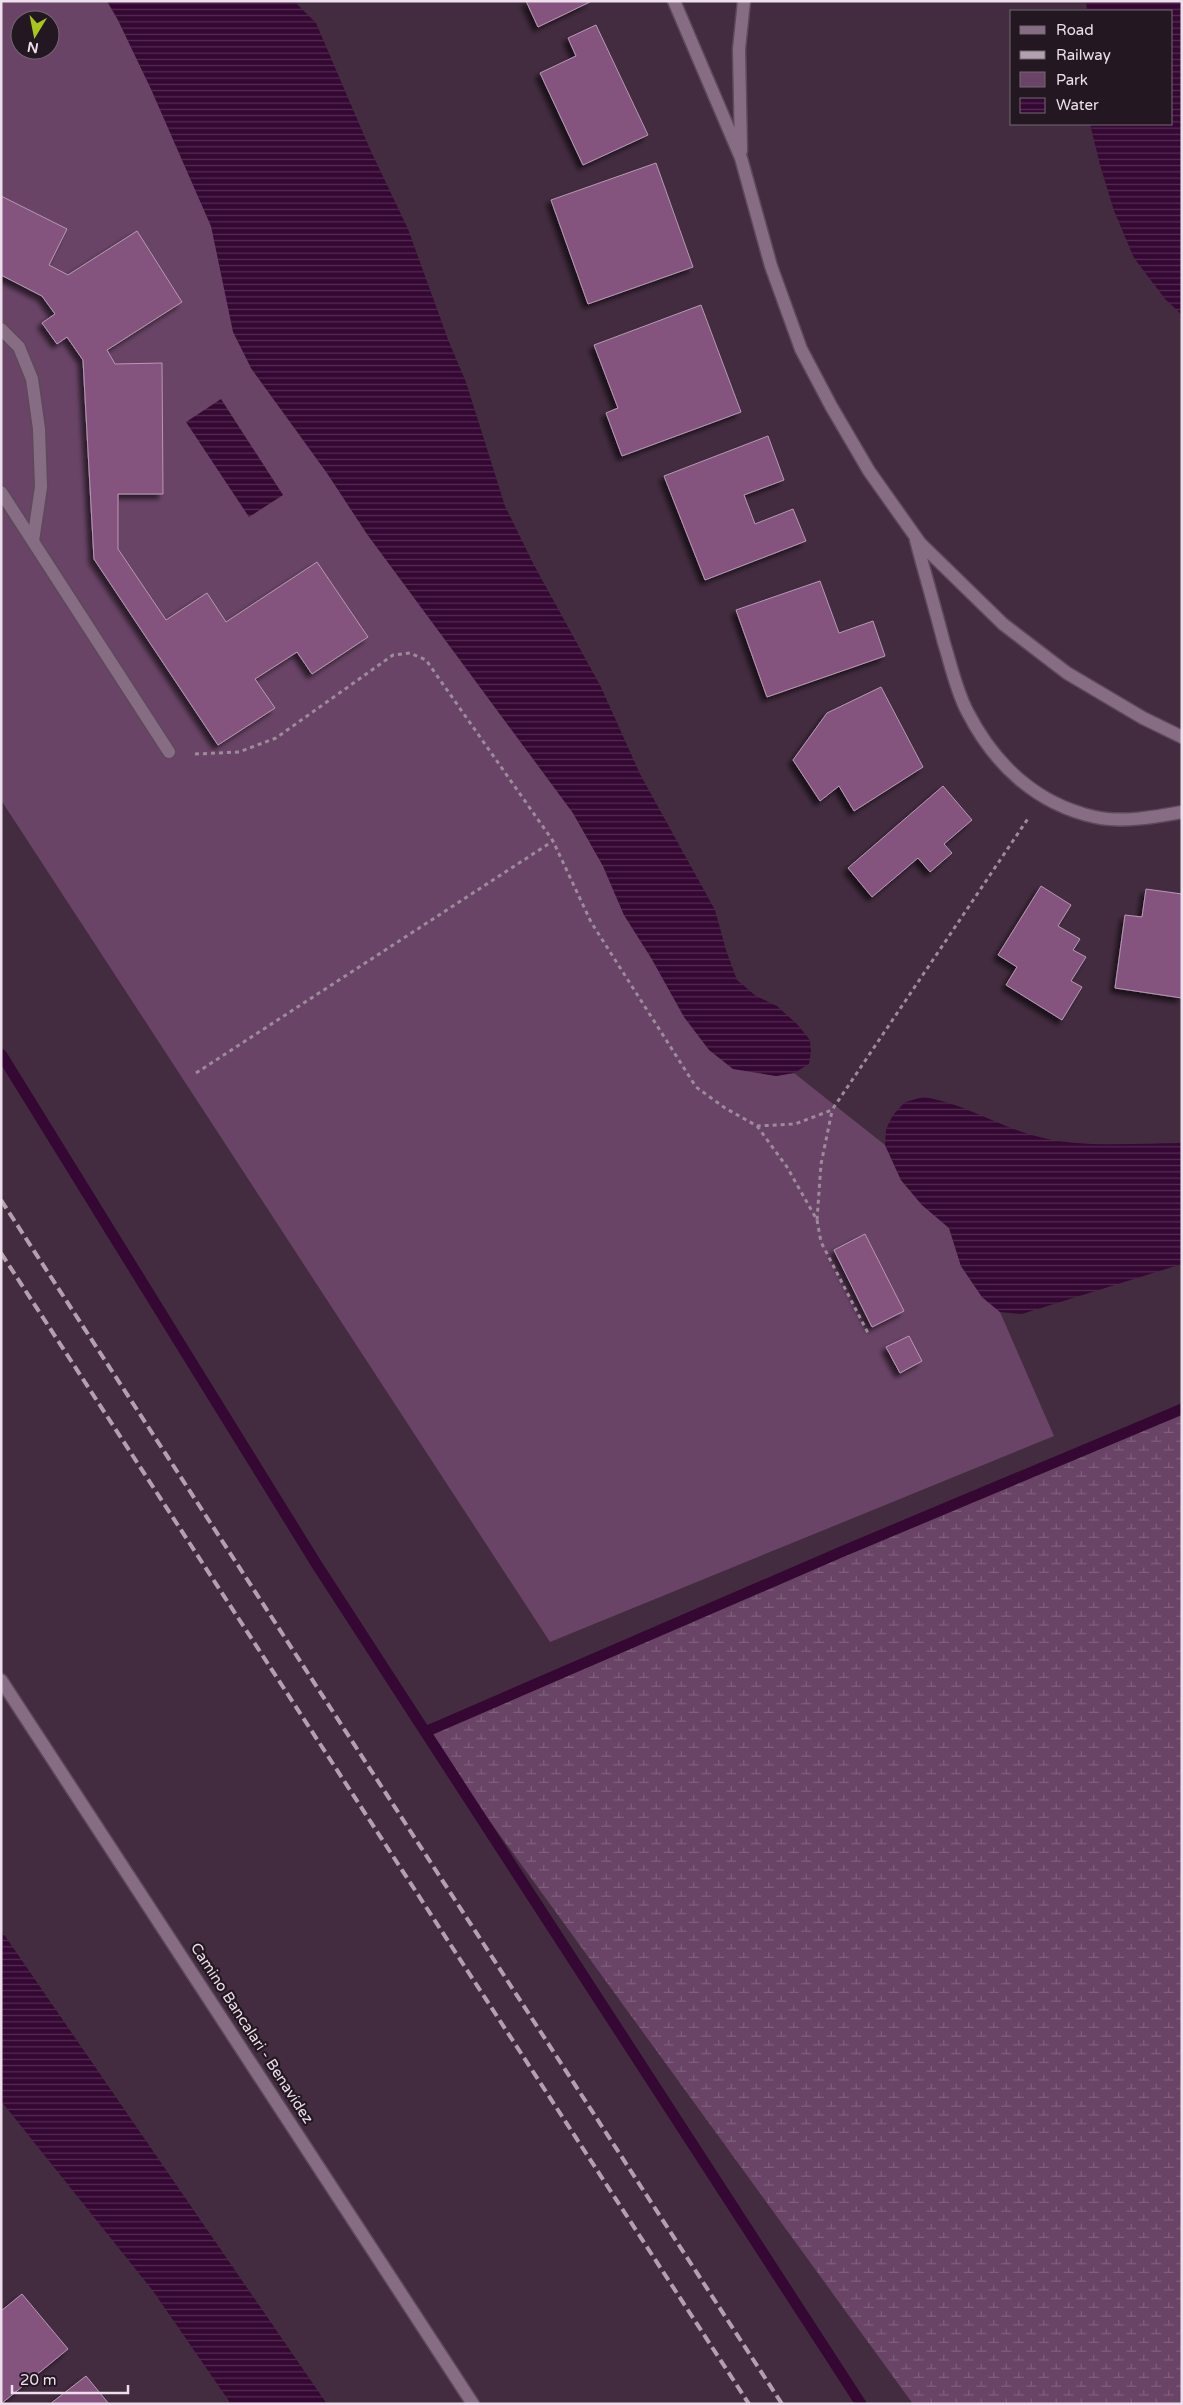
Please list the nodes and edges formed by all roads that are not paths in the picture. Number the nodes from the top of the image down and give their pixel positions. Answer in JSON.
{"nodes":[{"id":1,"x":674,"y":1,"type":"edge"},
{"id":2,"x":744,"y":1,"type":"edge"},
{"id":3,"x":741,"y":158,"type":"junction"},
{"id":4,"x":1,"y":329,"type":"edge"},
{"id":5,"x":1,"y":492,"type":"edge"},
{"id":6,"x":914,"y":535,"type":"junction"},
{"id":7,"x":33,"y":541,"type":"junction"},
{"id":8,"x":1182,"y":737,"type":"edge"},
{"id":9,"x":169,"y":752,"type":"road end"},
{"id":10,"x":1182,"y":812,"type":"edge"},
{"id":11,"x":1,"y":1680,"type":"edge"},
{"id":12,"x":473,"y":2404,"type":"edge"}],
"edges":[{"from":1,"to":3,"type":"street"},
{"from":2,"to":3,"type":"street"},
{"from":3,"to":6,"type":"street"},
{"from":4,"to":7,"type":"street"},
{"from":5,"to":7,"type":"street"},
{"from":6,"to":8,"type":"street"},
{"from":6,"to":10,"type":"street"},
{"from":7,"to":9,"type":"street"},
{"from":11,"to":12,"type":"street","name":"Camino Bancalari - Benavídez"}]}
